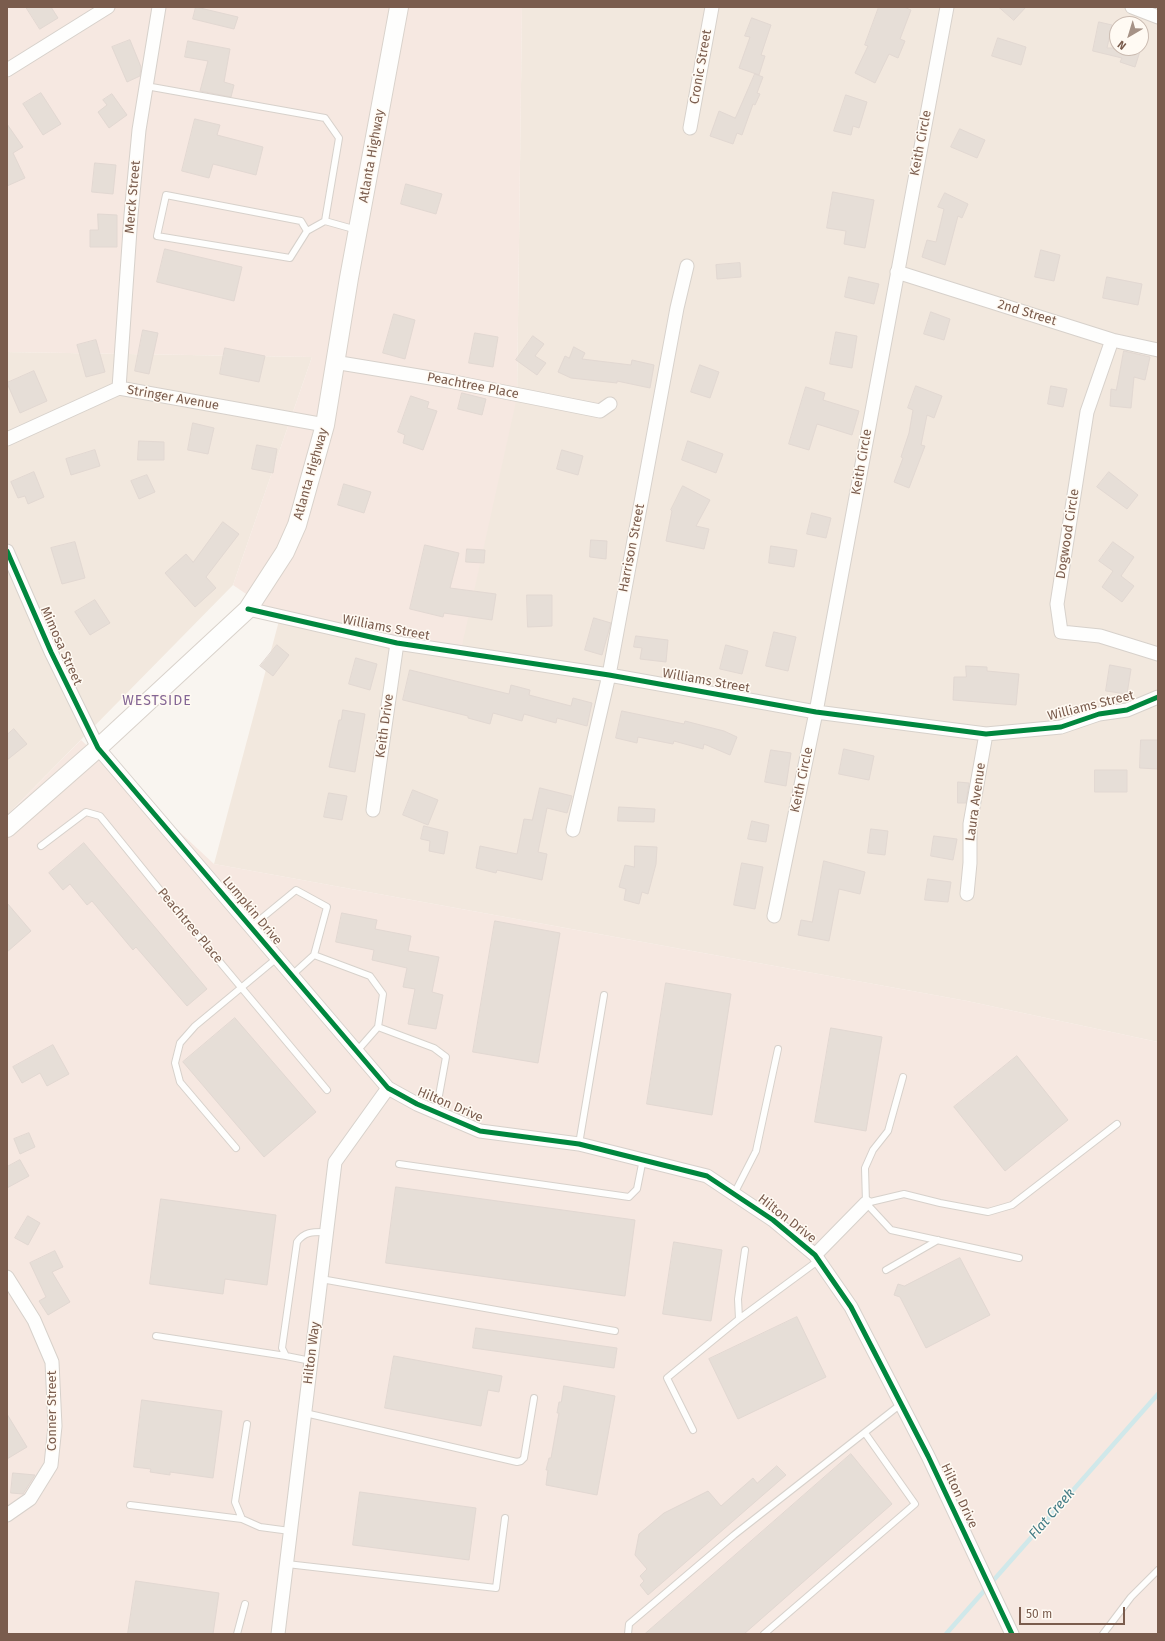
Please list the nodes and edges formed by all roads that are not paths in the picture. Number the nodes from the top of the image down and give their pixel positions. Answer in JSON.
{"nodes":[{"id":1,"x":108,"y":7,"type":"edge"},
{"id":2,"x":159,"y":7,"type":"edge"},
{"id":3,"x":399,"y":7,"type":"edge"},
{"id":4,"x":712,"y":7,"type":"edge"},
{"id":5,"x":947,"y":7,"type":"edge"},
{"id":6,"x":1132,"y":7,"type":"edge"},
{"id":7,"x":1158,"y":17,"type":"edge"},
{"id":8,"x":7,"y":70,"type":"edge"},
{"id":9,"x":146,"y":86,"type":"junction"},
{"id":10,"x":690,"y":128,"type":"dead end"},
{"id":11,"x":325,"y":220,"type":"junction"},
{"id":12,"x":307,"y":231,"type":"junction"},
{"id":13,"x":358,"y":231,"type":"junction"},
{"id":14,"x":687,"y":266,"type":"dead end"},
{"id":15,"x":897,"y":272,"type":"junction"},
{"id":16,"x":1112,"y":340,"type":"junction"},
{"id":17,"x":1158,"y":350,"type":"edge"},
{"id":18,"x":334,"y":362,"type":"junction"},
{"id":19,"x":119,"y":388,"type":"junction"},
{"id":20,"x":610,"y":404,"type":"dead end"},
{"id":21,"x":324,"y":425,"type":"junction"},
{"id":22,"x":7,"y":439,"type":"edge"},
{"id":23,"x":7,"y":551,"type":"edge"},
{"id":24,"x":248,"y":609,"type":"junction"},
{"id":25,"x":397,"y":642,"type":"junction"},
{"id":26,"x":1158,"y":654,"type":"edge"},
{"id":27,"x":609,"y":675,"type":"junction"},
{"id":28,"x":1158,"y":697,"type":"edge"},
{"id":29,"x":816,"y":712,"type":"junction"},
{"id":30,"x":986,"y":734,"type":"junction"},
{"id":31,"x":98,"y":748,"type":"junction"},
{"id":32,"x":373,"y":810,"type":"dead end"},
{"id":33,"x":7,"y":828,"type":"edge"},
{"id":34,"x":573,"y":830,"type":"dead end"},
{"id":35,"x":40,"y":846,"type":"dead end"},
{"id":36,"x":967,"y":894,"type":"dead end"},
{"id":37,"x":774,"y":916,"type":"dead end"},
{"id":38,"x":251,"y":927,"type":"junction"},
{"id":39,"x":314,"y":955,"type":"junction"},
{"id":40,"x":277,"y":958,"type":"junction"},
{"id":41,"x":292,"y":976,"type":"junction"},
{"id":42,"x":242,"y":988,"type":"junction"},
{"id":43,"x":604,"y":995,"type":"dead end"},
{"id":44,"x":378,"y":1027,"type":"junction"},
{"id":45,"x":778,"y":1049,"type":"dead end"},
{"id":46,"x":357,"y":1051,"type":"junction"},
{"id":47,"x":903,"y":1077,"type":"dead end"},
{"id":48,"x":388,"y":1088,"type":"junction"},
{"id":49,"x":327,"y":1090,"type":"dead end"},
{"id":50,"x":436,"y":1112,"type":"junction"},
{"id":51,"x":1117,"y":1124,"type":"dead end"},
{"id":52,"x":579,"y":1144,"type":"junction"},
{"id":53,"x":236,"y":1148,"type":"dead end"},
{"id":54,"x":643,"y":1159,"type":"junction"},
{"id":55,"x":400,"y":1164,"type":"dead end"},
{"id":56,"x":734,"y":1194,"type":"junction"},
{"id":57,"x":866,"y":1203,"type":"junction"},
{"id":58,"x":327,"y":1232,"type":"junction"},
{"id":59,"x":938,"y":1240,"type":"junction"},
{"id":60,"x":745,"y":1250,"type":"dead end"},
{"id":61,"x":817,"y":1258,"type":"junction"},
{"id":62,"x":1020,"y":1258,"type":"dead end"},
{"id":63,"x":886,"y":1270,"type":"dead end"},
{"id":64,"x":7,"y":1277,"type":"edge"},
{"id":65,"x":321,"y":1279,"type":"junction"},
{"id":66,"x":739,"y":1319,"type":"junction"},
{"id":67,"x":615,"y":1331,"type":"dead end"},
{"id":68,"x":156,"y":1336,"type":"dead end"},
{"id":69,"x":286,"y":1356,"type":"junction"},
{"id":70,"x":311,"y":1361,"type":"junction"},
{"id":71,"x":534,"y":1398,"type":"dead end"},
{"id":72,"x":901,"y":1404,"type":"junction"},
{"id":73,"x":305,"y":1413,"type":"junction"},
{"id":74,"x":247,"y":1424,"type":"dead end"},
{"id":75,"x":692,"y":1430,"type":"dead end"},
{"id":76,"x":865,"y":1433,"type":"junction"},
{"id":77,"x":130,"y":1505,"type":"dead end"},
{"id":78,"x":7,"y":1515,"type":"edge"},
{"id":79,"x":505,"y":1518,"type":"dead end"},
{"id":80,"x":242,"y":1519,"type":"junction"},
{"id":81,"x":290,"y":1531,"type":"junction"},
{"id":82,"x":287,"y":1564,"type":"junction"},
{"id":83,"x":1158,"y":1570,"type":"edge"},
{"id":84,"x":245,"y":1604,"type":"dead end"},
{"id":85,"x":237,"y":1634,"type":"edge"},
{"id":86,"x":278,"y":1634,"type":"edge"},
{"id":87,"x":628,"y":1634,"type":"edge"},
{"id":88,"x":764,"y":1634,"type":"edge"},
{"id":89,"x":1012,"y":1634,"type":"edge"},
{"id":90,"x":1102,"y":1634,"type":"edge"}],
"edges":[{"from":1,"to":8,"type":"street"},
{"from":2,"to":9,"type":"street","name":"Merck Street"},
{"from":3,"to":13,"type":"main road","name":"Atlanta Highway"},
{"from":4,"to":10,"type":"street","name":"Cronic Street"},
{"from":5,"to":15,"type":"street","name":"Keith Circle"},
{"from":6,"to":7,"type":"street"},
{"from":9,"to":11,"type":"lane"},
{"from":9,"to":19,"type":"street","name":"Merck Street"},
{"from":11,"to":12,"type":"lane"},
{"from":11,"to":13,"type":"lane"},
{"from":12,"to":12,"type":"lane"},
{"from":13,"to":18,"type":"main road","name":"Atlanta Highway"},
{"from":14,"to":27,"type":"street","name":"Harrison Street"},
{"from":15,"to":16,"type":"street","name":"2nd Street"},
{"from":15,"to":29,"type":"street","name":"Keith Circle"},
{"from":16,"to":17,"type":"street","name":"2nd Street"},
{"from":16,"to":26,"type":"street","name":"Dogwood Circle"},
{"from":18,"to":20,"type":"street","name":"Peachtree Place"},
{"from":18,"to":21,"type":"main road","name":"Atlanta Highway"},
{"from":19,"to":21,"type":"street","name":"Stringer Avenue"},
{"from":19,"to":22,"type":"street","name":"Stringer Avenue"},
{"from":21,"to":24,"type":"main road","name":"Atlanta Highway"},
{"from":23,"to":31,"type":"street","name":"Mimosa Street"},
{"from":24,"to":25,"type":"street","name":"Williams Street"},
{"from":24,"to":31,"type":"main road","name":"Atlanta Highway"},
{"from":25,"to":27,"type":"street","name":"Williams Street"},
{"from":25,"to":32,"type":"street","name":"Keith Drive"},
{"from":27,"to":29,"type":"street","name":"Williams Street"},
{"from":27,"to":34,"type":"street","name":"Harrison Street"},
{"from":28,"to":30,"type":"street","name":"Williams Street"},
{"from":29,"to":30,"type":"street","name":"Williams Street"},
{"from":29,"to":37,"type":"street","name":"Keith Circle"},
{"from":30,"to":36,"type":"street","name":"Laura Avenue"},
{"from":31,"to":33,"type":"main road","name":"Atlanta Highway"},
{"from":31,"to":38,"type":"street","name":"Lumpkin Drive"},
{"from":35,"to":42,"type":"lane","name":"Peachtree Place"},
{"from":38,"to":39,"type":"lane"},
{"from":38,"to":40,"type":"street","name":"Lumpkin Drive"},
{"from":39,"to":41,"type":"lane"},
{"from":39,"to":44,"type":"lane"},
{"from":40,"to":41,"type":"street","name":"Lumpkin Drive"},
{"from":40,"to":42,"type":"lane"},
{"from":41,"to":46,"type":"street","name":"Lumpkin Drive"},
{"from":42,"to":49,"type":"lane","name":"Peachtree Place"},
{"from":42,"to":53,"type":"lane"},
{"from":43,"to":52,"type":"lane"},
{"from":44,"to":46,"type":"lane"},
{"from":44,"to":50,"type":"lane"},
{"from":45,"to":56,"type":"lane"},
{"from":46,"to":48,"type":"street","name":"Lumpkin Drive"},
{"from":47,"to":57,"type":"lane"},
{"from":48,"to":50,"type":"street","name":"Hilton Drive"},
{"from":48,"to":58,"type":"street","name":"Hilton Way"},
{"from":50,"to":52,"type":"street","name":"Hilton Drive"},
{"from":51,"to":57,"type":"lane"},
{"from":52,"to":54,"type":"street","name":"Hilton Drive"},
{"from":54,"to":55,"type":"lane"},
{"from":54,"to":56,"type":"street","name":"Hilton Drive"},
{"from":56,"to":61,"type":"street","name":"Hilton Drive"},
{"from":57,"to":59,"type":"lane"},
{"from":57,"to":61,"type":"street"},
{"from":58,"to":65,"type":"street","name":"Hilton Way"},
{"from":58,"to":69,"type":"lane"},
{"from":59,"to":62,"type":"lane"},
{"from":59,"to":63,"type":"lane"},
{"from":60,"to":66,"type":"lane"},
{"from":61,"to":66,"type":"lane"},
{"from":61,"to":72,"type":"street","name":"Hilton Drive"},
{"from":64,"to":78,"type":"street","name":"Conner Street"},
{"from":65,"to":67,"type":"lane"},
{"from":65,"to":70,"type":"street","name":"Hilton Way"},
{"from":66,"to":75,"type":"lane"},
{"from":68,"to":69,"type":"lane"},
{"from":69,"to":70,"type":"lane"},
{"from":70,"to":73,"type":"street","name":"Hilton Way"},
{"from":71,"to":73,"type":"lane"},
{"from":72,"to":76,"type":"lane"},
{"from":72,"to":89,"type":"street","name":"Hilton Drive"},
{"from":73,"to":81,"type":"street","name":"Hilton Way"},
{"from":74,"to":80,"type":"lane"},
{"from":76,"to":87,"type":"lane"},
{"from":76,"to":88,"type":"lane"},
{"from":77,"to":80,"type":"lane"},
{"from":79,"to":82,"type":"lane"},
{"from":80,"to":81,"type":"lane"},
{"from":81,"to":82,"type":"street","name":"Hilton Way"},
{"from":82,"to":86,"type":"street","name":"Hilton Way"},
{"from":83,"to":90,"type":"lane"},
{"from":84,"to":85,"type":"lane"}]}
